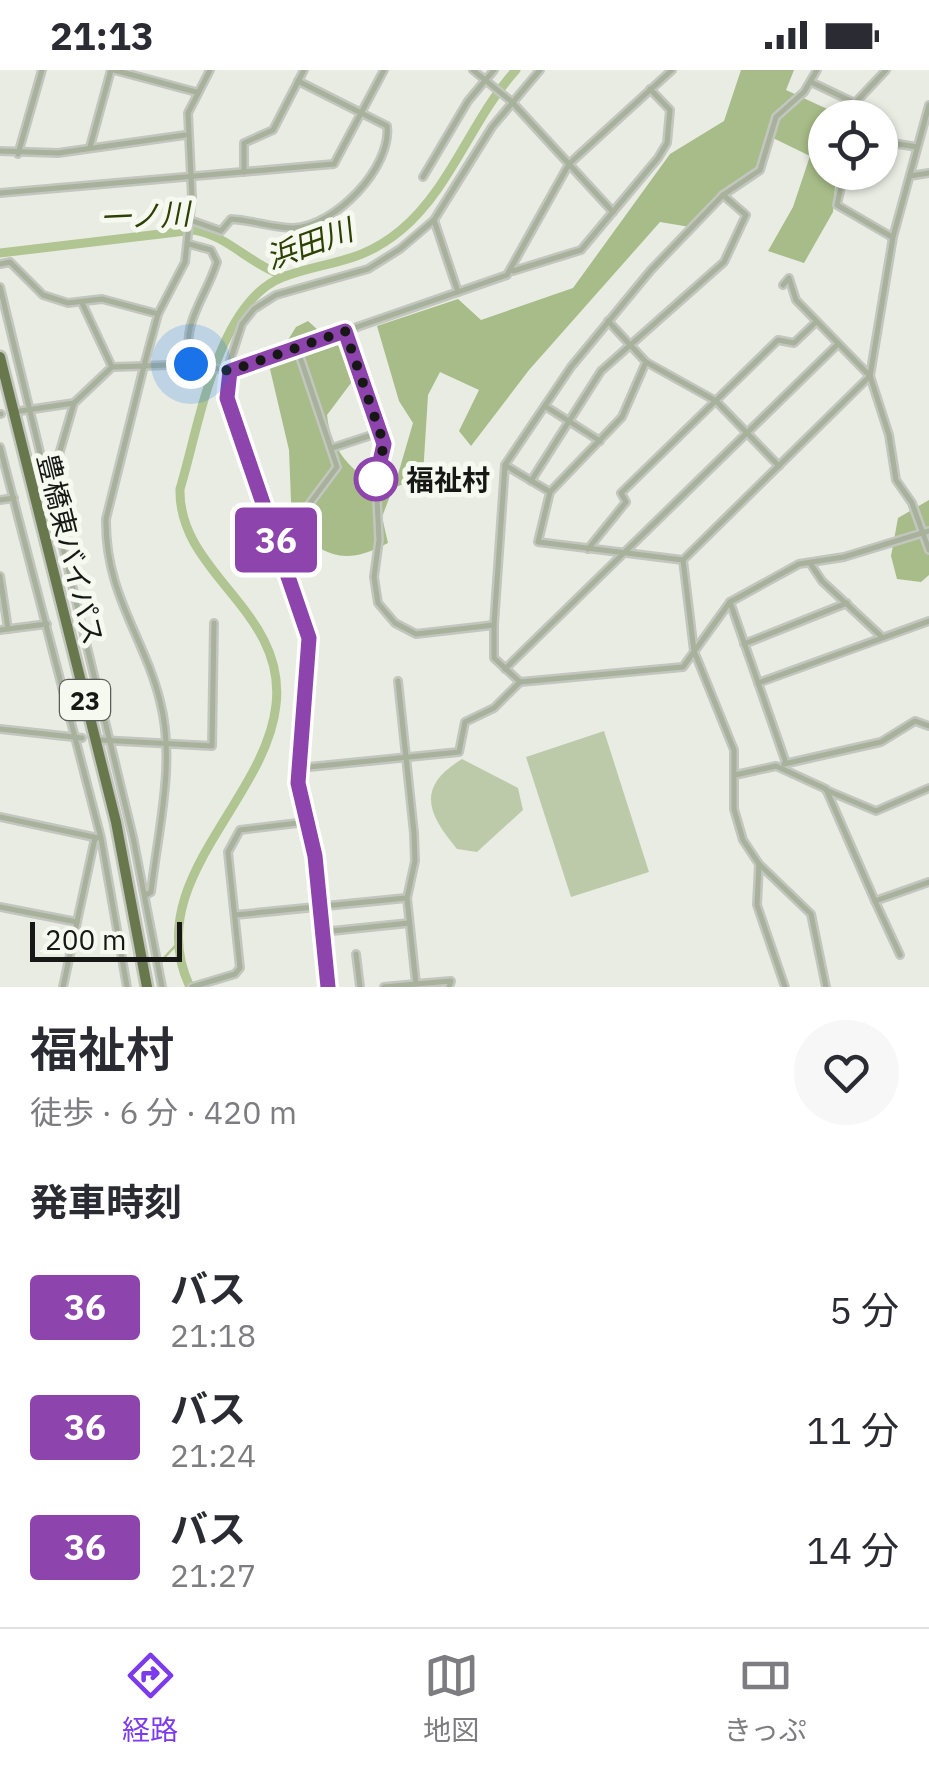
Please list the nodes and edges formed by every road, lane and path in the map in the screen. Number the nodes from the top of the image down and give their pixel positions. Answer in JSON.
{"nodes":[{"id":1,"x":42,"y":70,"type":"edge"},
{"id":2,"x":112,"y":70,"type":"edge"},
{"id":3,"x":210,"y":70,"type":"edge"},
{"id":4,"x":304,"y":70,"type":"edge"},
{"id":5,"x":384,"y":70,"type":"edge"},
{"id":6,"x":473,"y":70,"type":"edge"},
{"id":7,"x":494,"y":70,"type":"edge"},
{"id":8,"x":540,"y":70,"type":"edge"},
{"id":9,"x":672,"y":70,"type":"edge"},
{"id":10,"x":806,"y":70,"type":"edge"},
{"id":11,"x":886,"y":70,"type":"edge"},
{"id":12,"x":814,"y":75,"type":"edge"},
{"id":13,"x":485,"y":80,"type":"junction"},
{"id":14,"x":298,"y":81,"type":"junction"},
{"id":15,"x":650,"y":89,"type":"junction"},
{"id":16,"x":196,"y":92,"type":"junction"},
{"id":17,"x":852,"y":100,"type":"edge"},
{"id":18,"x":859,"y":100,"type":"edge"},
{"id":19,"x":511,"y":101,"type":"junction"},
{"id":20,"x":929,"y":104,"type":"edge"},
{"id":21,"x":362,"y":113,"type":"junction"},
{"id":22,"x":186,"y":135,"type":"junction"},
{"id":23,"x":898,"y":143,"type":"edge"},
{"id":24,"x":90,"y":147,"type":"junction"},
{"id":25,"x":917,"y":147,"type":"junction"},
{"id":26,"x":0,"y":151,"type":"edge"},
{"id":27,"x":18,"y":154,"type":"junction"},
{"id":28,"x":569,"y":164,"type":"junction"},
{"id":29,"x":244,"y":172,"type":"junction"},
{"id":30,"x":929,"y":174,"type":"edge"},
{"id":31,"x":191,"y":176,"type":"junction"},
{"id":32,"x":910,"y":176,"type":"junction"},
{"id":33,"x":423,"y":177,"type":"dead end"},
{"id":34,"x":840,"y":190,"type":"edge"},
{"id":35,"x":0,"y":193,"type":"edge"},
{"id":36,"x":723,"y":196,"type":"junction"},
{"id":37,"x":612,"y":212,"type":"junction"},
{"id":38,"x":190,"y":220,"type":"junction"},
{"id":39,"x":434,"y":220,"type":"junction"},
{"id":40,"x":893,"y":237,"type":"junction"},
{"id":41,"x":188,"y":242,"type":"junction"},
{"id":42,"x":0,"y":264,"type":"edge"},
{"id":43,"x":512,"y":271,"type":"junction"},
{"id":44,"x":783,"y":285,"type":"dead end"},
{"id":45,"x":0,"y":288,"type":"edge"},
{"id":46,"x":458,"y":292,"type":"junction"},
{"id":47,"x":82,"y":303,"type":"junction"},
{"id":48,"x":158,"y":314,"type":"junction"},
{"id":49,"x":608,"y":321,"type":"junction"},
{"id":50,"x":816,"y":322,"type":"junction"},
{"id":51,"x":345,"y":331,"type":"junction"},
{"id":52,"x":838,"y":344,"type":"junction"},
{"id":53,"x":632,"y":346,"type":"junction"},
{"id":54,"x":297,"y":348,"type":"junction"},
{"id":55,"x":0,"y":358,"type":"edge"},
{"id":56,"x":646,"y":362,"type":"junction"},
{"id":57,"x":191,"y":364,"type":"junction"},
{"id":58,"x":144,"y":366,"type":"junction"},
{"id":59,"x":112,"y":367,"type":"junction"},
{"id":60,"x":228,"y":371,"type":"junction"},
{"id":61,"x":0,"y":372,"type":"edge"},
{"id":62,"x":870,"y":376,"type":"junction"},
{"id":63,"x":716,"y":401,"type":"junction"},
{"id":64,"x":74,"y":404,"type":"junction"},
{"id":65,"x":545,"y":406,"type":"junction"},
{"id":66,"x":21,"y":412,"type":"junction"},
{"id":67,"x":568,"y":420,"type":"junction"},
{"id":68,"x":381,"y":432,"type":"junction"},
{"id":69,"x":748,"y":433,"type":"junction"},
{"id":70,"x":600,"y":441,"type":"junction"},
{"id":71,"x":0,"y":447,"type":"edge"},
{"id":72,"x":331,"y":448,"type":"junction"},
{"id":73,"x":505,"y":465,"type":"junction"},
{"id":74,"x":780,"y":467,"type":"junction"},
{"id":75,"x":531,"y":481,"type":"junction"},
{"id":76,"x":48,"y":492,"type":"junction"},
{"id":77,"x":550,"y":492,"type":"junction"},
{"id":78,"x":14,"y":498,"type":"junction"},
{"id":79,"x":0,"y":500,"type":"edge"},
{"id":80,"x":926,"y":532,"type":"edge"},
{"id":81,"x":278,"y":546,"type":"junction"},
{"id":82,"x":588,"y":549,"type":"junction"},
{"id":83,"x":929,"y":550,"type":"edge"},
{"id":84,"x":622,"y":553,"type":"junction"},
{"id":85,"x":683,"y":560,"type":"junction"},
{"id":86,"x":810,"y":563,"type":"junction"},
{"id":87,"x":0,"y":576,"type":"edge"},
{"id":88,"x":730,"y":602,"type":"junction"},
{"id":89,"x":848,"y":603,"type":"junction"},
{"id":90,"x":929,"y":621,"type":"edge"},
{"id":91,"x":214,"y":623,"type":"dead end"},
{"id":92,"x":48,"y":624,"type":"junction"},
{"id":93,"x":494,"y":625,"type":"junction"},
{"id":94,"x":8,"y":629,"type":"junction"},
{"id":95,"x":0,"y":630,"type":"edge"},
{"id":96,"x":882,"y":637,"type":"junction"},
{"id":97,"x":744,"y":644,"type":"junction"},
{"id":98,"x":694,"y":651,"type":"junction"},
{"id":99,"x":505,"y":669,"type":"junction"},
{"id":100,"x":398,"y":681,"type":"dead end"},
{"id":101,"x":520,"y":682,"type":"junction"},
{"id":102,"x":758,"y":683,"type":"junction"},
{"id":103,"x":929,"y":726,"type":"edge"},
{"id":104,"x":0,"y":729,"type":"edge"},
{"id":105,"x":72,"y":737,"type":"junction"},
{"id":106,"x":82,"y":738,"type":"dead end"},
{"id":107,"x":100,"y":740,"type":"dead end"},
{"id":108,"x":109,"y":741,"type":"junction"},
{"id":109,"x":168,"y":746,"type":"junction"},
{"id":110,"x":406,"y":758,"type":"junction"},
{"id":111,"x":786,"y":764,"type":"junction"},
{"id":112,"x":776,"y":766,"type":"junction"},
{"id":113,"x":299,"y":768,"type":"junction"},
{"id":114,"x":735,"y":775,"type":"junction"},
{"id":115,"x":929,"y":788,"type":"edge"},
{"id":116,"x":826,"y":789,"type":"junction"},
{"id":117,"x":0,"y":817,"type":"edge"},
{"id":118,"x":306,"y":822,"type":"junction"},
{"id":119,"x":98,"y":838,"type":"junction"},
{"id":120,"x":758,"y":864,"type":"junction"},
{"id":121,"x":929,"y":882,"type":"edge"},
{"id":122,"x":146,"y":896,"type":"junction"},
{"id":123,"x":407,"y":898,"type":"junction"},
{"id":124,"x":876,"y":901,"type":"junction"},
{"id":125,"x":0,"y":907,"type":"edge"},
{"id":126,"x":320,"y":907,"type":"junction"},
{"id":127,"x":235,"y":916,"type":"junction"},
{"id":128,"x":77,"y":922,"type":"junction"},
{"id":129,"x":409,"y":924,"type":"junction"},
{"id":130,"x":322,"y":932,"type":"junction"},
{"id":131,"x":356,"y":954,"type":"dead end"},
{"id":132,"x":900,"y":955,"type":"dead end"},
{"id":133,"x":416,"y":984,"type":"junction"},
{"id":134,"x":63,"y":987,"type":"edge"},
{"id":135,"x":127,"y":987,"type":"edge"},
{"id":136,"x":147,"y":987,"type":"edge"},
{"id":137,"x":162,"y":987,"type":"edge"},
{"id":138,"x":192,"y":987,"type":"edge"},
{"id":139,"x":328,"y":987,"type":"edge"},
{"id":140,"x":360,"y":987,"type":"edge"},
{"id":141,"x":384,"y":987,"type":"edge"},
{"id":142,"x":449,"y":987,"type":"edge"},
{"id":143,"x":785,"y":987,"type":"edge"},
{"id":144,"x":826,"y":987,"type":"edge"}],
"edges":[{"from":1,"to":27,"type":"street"},
{"from":2,"to":16,"type":"street"},
{"from":2,"to":24,"type":"street"},
{"from":3,"to":16,"type":"street"},
{"from":4,"to":14,"type":"street"},
{"from":5,"to":21,"type":"street"},
{"from":6,"to":13,"type":"street"},
{"from":7,"to":13,"type":"street"},
{"from":8,"to":19,"type":"street"},
{"from":9,"to":15,"type":"street"},
{"from":10,"to":12,"type":"street"},
{"from":11,"to":18,"type":"street"},
{"from":12,"to":17,"type":"street"},
{"from":12,"to":36,"type":"street"},
{"from":13,"to":19,"type":"street"},
{"from":13,"to":33,"type":"street"},
{"from":14,"to":21,"type":"street"},
{"from":14,"to":29,"type":"street"},
{"from":15,"to":28,"type":"street"},
{"from":15,"to":37,"type":"street"},
{"from":16,"to":22,"type":"street"},
{"from":19,"to":28,"type":"street"},
{"from":19,"to":39,"type":"street"},
{"from":20,"to":25,"type":"street"},
{"from":21,"to":29,"type":"street"},
{"from":21,"to":38,"type":"street"},
{"from":22,"to":24,"type":"street"},
{"from":22,"to":31,"type":"street"},
{"from":23,"to":25,"type":"street"},
{"from":24,"to":27,"type":"street"},
{"from":25,"to":32,"type":"street"},
{"from":26,"to":27,"type":"street"},
{"from":28,"to":37,"type":"street"},
{"from":28,"to":43,"type":"street"},
{"from":29,"to":31,"type":"street"},
{"from":30,"to":32,"type":"street"},
{"from":31,"to":35,"type":"street"},
{"from":31,"to":38,"type":"street"},
{"from":32,"to":40,"type":"street"},
{"from":34,"to":40,"type":"street"},
{"from":36,"to":49,"type":"street"},
{"from":36,"to":53,"type":"street"},
{"from":37,"to":43,"type":"street"},
{"from":38,"to":41,"type":"street"},
{"from":39,"to":46,"type":"street"},
{"from":39,"to":60,"type":"street"},
{"from":40,"to":62,"type":"street"},
{"from":41,"to":48,"type":"street"},
{"from":41,"to":57,"type":"street"},
{"from":42,"to":47,"type":"street"},
{"from":43,"to":46,"type":"street"},
{"from":44,"to":50,"type":"street"},
{"from":45,"to":66,"type":"street"},
{"from":46,"to":51,"type":"street"},
{"from":47,"to":48,"type":"street"},
{"from":47,"to":59,"type":"street"},
{"from":48,"to":58,"type":"street"},
{"from":49,"to":53,"type":"street"},
{"from":49,"to":65,"type":"street"},
{"from":50,"to":52,"type":"street"},
{"from":50,"to":63,"type":"street"},
{"from":51,"to":54,"type":"street"},
{"from":51,"to":68,"type":"street"},
{"from":52,"to":62,"type":"street"},
{"from":52,"to":69,"type":"street"},
{"from":53,"to":56,"type":"street"},
{"from":53,"to":67,"type":"street"},
{"from":54,"to":60,"type":"street"},
{"from":54,"to":72,"type":"street"},
{"from":55,"to":66,"type":"highway","name":"豊橋東バイパス","number":"23"},
{"from":56,"to":63,"type":"street"},
{"from":56,"to":70,"type":"street"},
{"from":57,"to":58,"type":"street"},
{"from":57,"to":60,"type":"street"},
{"from":58,"to":59,"type":"street"},
{"from":58,"to":109,"type":"street"},
{"from":59,"to":64,"type":"street"},
{"from":60,"to":81,"type":"street"},
{"from":61,"to":66,"type":"highway","number":"23"},
{"from":62,"to":74,"type":"street"},
{"from":62,"to":80,"type":"street"},
{"from":63,"to":69,"type":"street"},
{"from":63,"to":82,"type":"street"},
{"from":64,"to":66,"type":"street"},
{"from":64,"to":76,"type":"street"},
{"from":65,"to":67,"type":"street"},
{"from":65,"to":73,"type":"street"},
{"from":66,"to":76,"type":"street"},
{"from":66,"to":136,"type":"highway","name":"豊橋東バイパス","number":"23"},
{"from":67,"to":70,"type":"street"},
{"from":67,"to":75,"type":"street"},
{"from":68,"to":72,"type":"street"},
{"from":68,"to":93,"type":"street"},
{"from":69,"to":74,"type":"street"},
{"from":69,"to":84,"type":"street"},
{"from":70,"to":77,"type":"street"},
{"from":71,"to":78,"type":"street"},
{"from":72,"to":81,"type":"street"},
{"from":73,"to":75,"type":"street"},
{"from":73,"to":93,"type":"street"},
{"from":74,"to":85,"type":"street"},
{"from":75,"to":77,"type":"street"},
{"from":76,"to":108,"type":"street"},
{"from":77,"to":82,"type":"street"},
{"from":78,"to":79,"type":"street"},
{"from":78,"to":92,"type":"street"},
{"from":80,"to":83,"type":"street"},
{"from":80,"to":86,"type":"street"},
{"from":81,"to":113,"type":"street"},
{"from":82,"to":84,"type":"street"},
{"from":84,"to":85,"type":"street"},
{"from":84,"to":99,"type":"street"},
{"from":85,"to":98,"type":"street"},
{"from":86,"to":88,"type":"street"},
{"from":86,"to":89,"type":"street"},
{"from":87,"to":94,"type":"street"},
{"from":88,"to":97,"type":"street"},
{"from":88,"to":98,"type":"street"},
{"from":89,"to":96,"type":"street"},
{"from":89,"to":97,"type":"street"},
{"from":90,"to":96,"type":"street"},
{"from":91,"to":109,"type":"street"},
{"from":92,"to":94,"type":"street"},
{"from":92,"to":105,"type":"street"},
{"from":93,"to":99,"type":"street"},
{"from":94,"to":95,"type":"street"},
{"from":96,"to":102,"type":"street"},
{"from":97,"to":102,"type":"street"},
{"from":98,"to":101,"type":"street"},
{"from":98,"to":114,"type":"street"},
{"from":99,"to":101,"type":"street"},
{"from":100,"to":110,"type":"street"},
{"from":101,"to":110,"type":"street"},
{"from":102,"to":111,"type":"street"},
{"from":103,"to":111,"type":"street"},
{"from":104,"to":105,"type":"street"},
{"from":105,"to":106,"type":"street"},
{"from":105,"to":119,"type":"street"},
{"from":107,"to":108,"type":"street"},
{"from":108,"to":109,"type":"street"},
{"from":108,"to":122,"type":"street"},
{"from":109,"to":122,"type":"street"},
{"from":110,"to":113,"type":"street"},
{"from":110,"to":123,"type":"street"},
{"from":111,"to":112,"type":"street"},
{"from":112,"to":114,"type":"street"},
{"from":112,"to":116,"type":"street"},
{"from":113,"to":118,"type":"street"},
{"from":114,"to":120,"type":"street"},
{"from":115,"to":116,"type":"street"},
{"from":116,"to":124,"type":"street"},
{"from":117,"to":119,"type":"street"},
{"from":118,"to":126,"type":"street"},
{"from":118,"to":127,"type":"street"},
{"from":119,"to":128,"type":"street"},
{"from":119,"to":135,"type":"street"},
{"from":120,"to":143,"type":"street"},
{"from":120,"to":144,"type":"street"},
{"from":121,"to":124,"type":"street"},
{"from":122,"to":137,"type":"street"},
{"from":123,"to":126,"type":"street"},
{"from":123,"to":129,"type":"street"},
{"from":124,"to":132,"type":"street"},
{"from":125,"to":128,"type":"street"},
{"from":126,"to":127,"type":"street"},
{"from":126,"to":130,"type":"street"},
{"from":127,"to":138,"type":"street"},
{"from":128,"to":134,"type":"street"},
{"from":129,"to":130,"type":"street"},
{"from":129,"to":133,"type":"street"},
{"from":130,"to":139,"type":"street"},
{"from":131,"to":140,"type":"street"},
{"from":133,"to":141,"type":"street"},
{"from":133,"to":142,"type":"street"}]}
